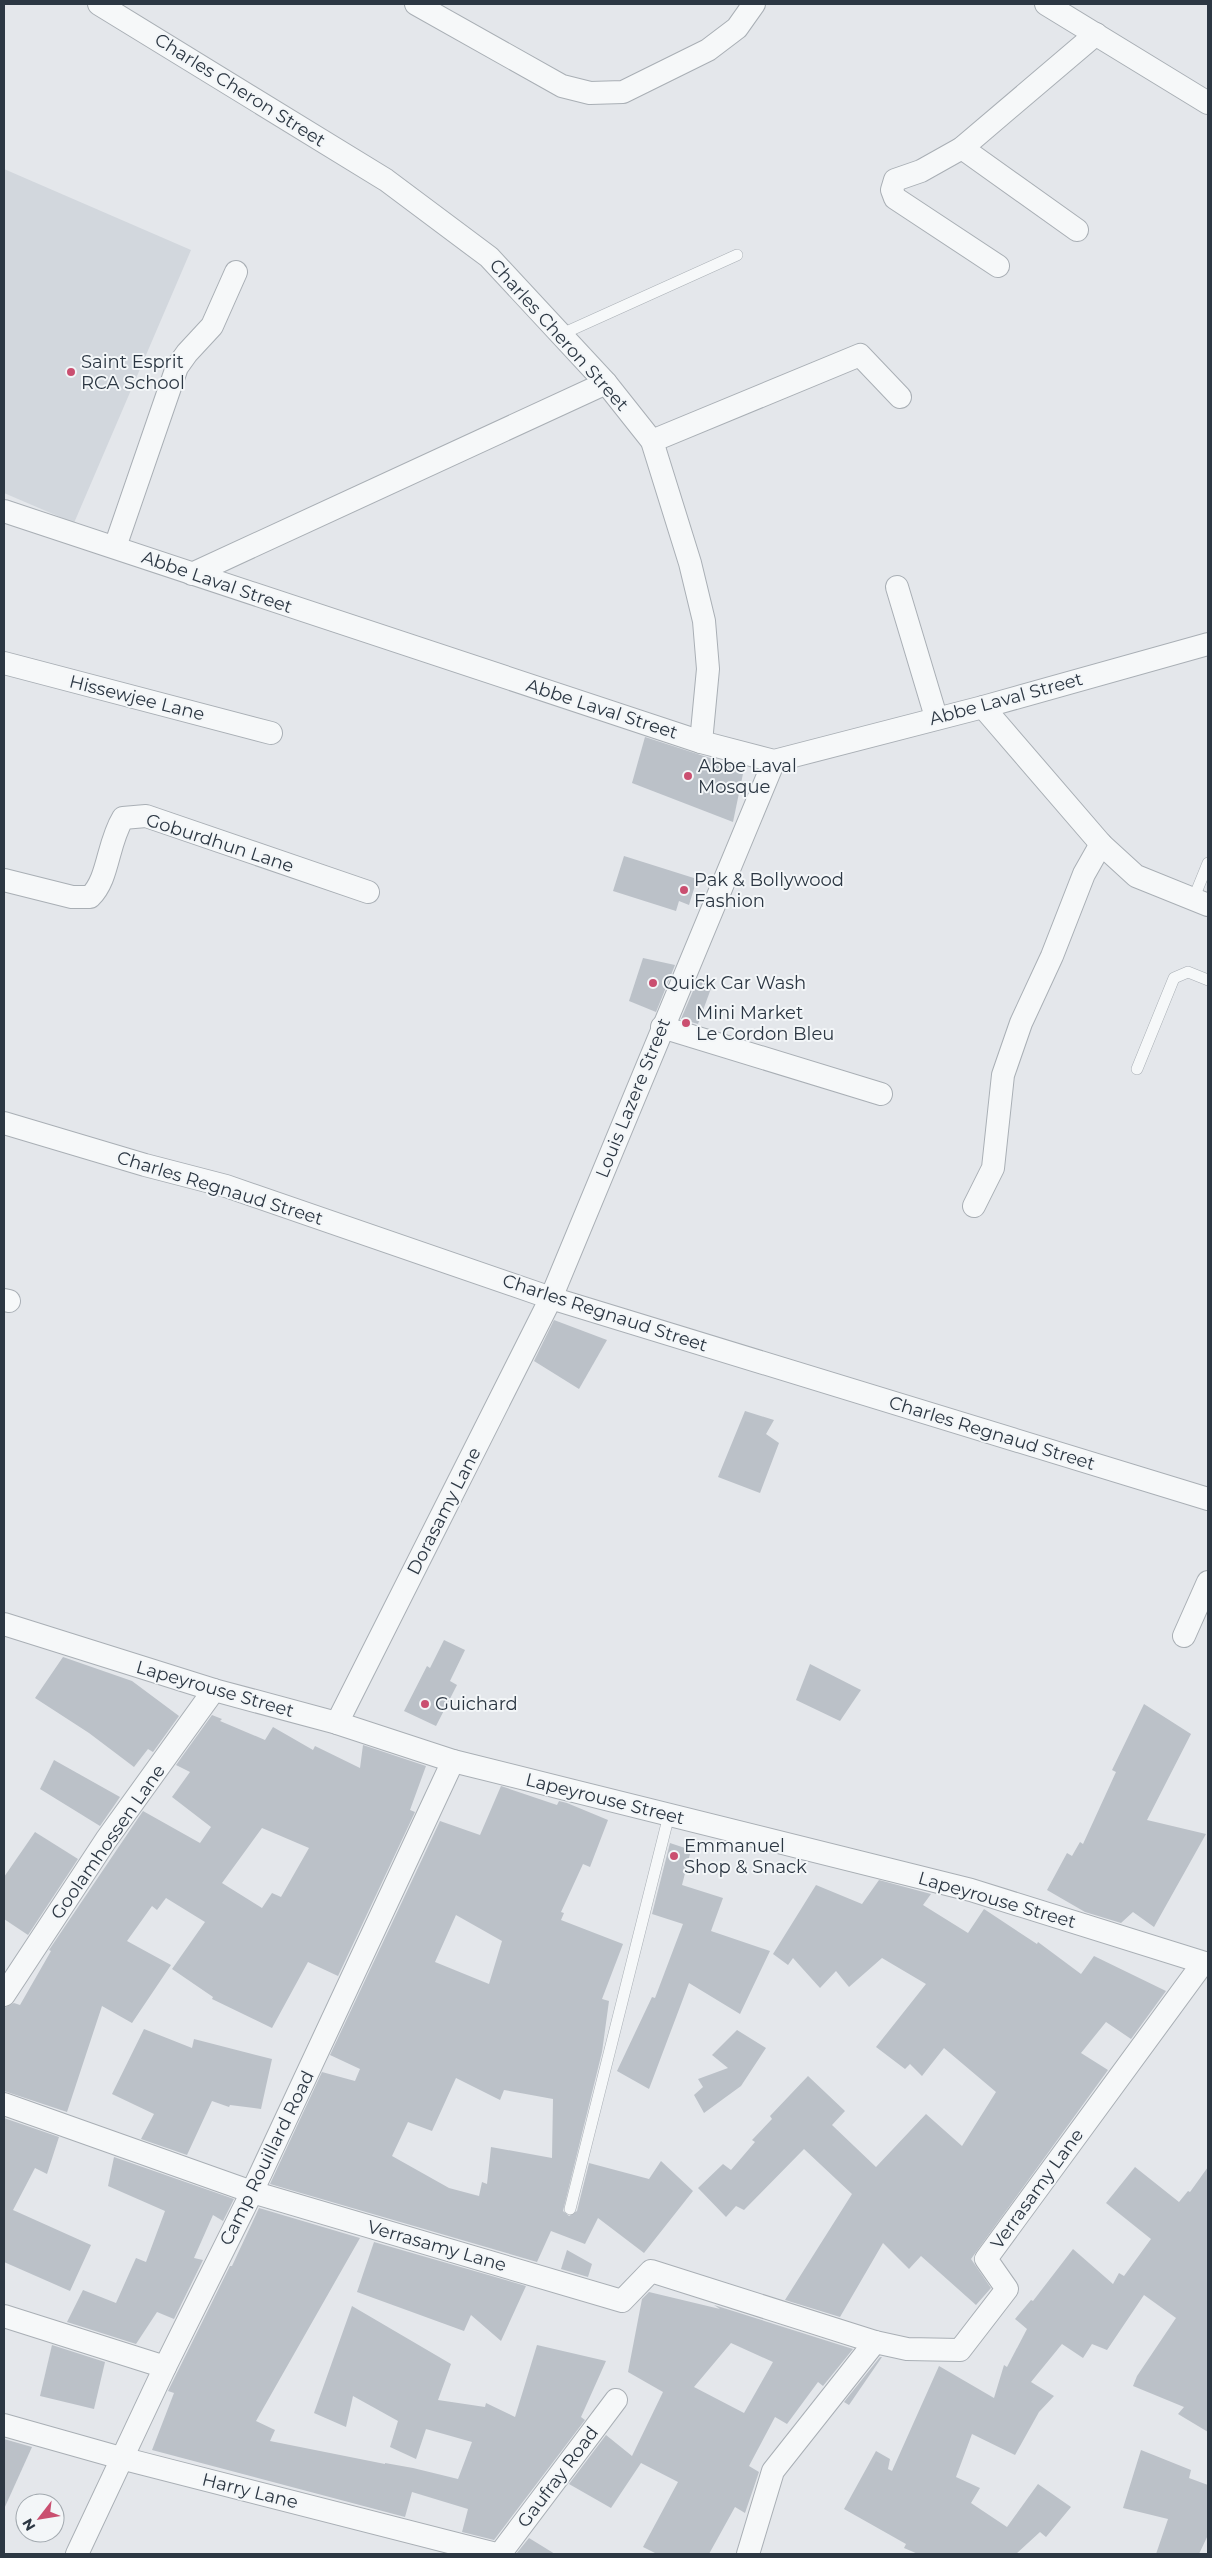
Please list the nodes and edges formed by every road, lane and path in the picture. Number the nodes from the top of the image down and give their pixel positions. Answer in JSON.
{"nodes":[{"id":1,"x":99,"y":4,"type":"edge"},
{"id":2,"x":416,"y":4,"type":"edge"},
{"id":3,"x":754,"y":4,"type":"edge"},
{"id":4,"x":1046,"y":4,"type":"edge"},
{"id":5,"x":1096,"y":34,"type":"junction"},
{"id":6,"x":1208,"y":103,"type":"edge"},
{"id":7,"x":962,"y":148,"type":"junction"},
{"id":8,"x":1076,"y":230,"type":"dead end"},
{"id":9,"x":737,"y":255,"type":"dead end"},
{"id":10,"x":998,"y":266,"type":"dead end"},
{"id":11,"x":236,"y":272,"type":"dead end"},
{"id":12,"x":562,"y":334,"type":"junction"},
{"id":13,"x":606,"y":383,"type":"junction"},
{"id":14,"x":900,"y":397,"type":"dead end"},
{"id":15,"x":652,"y":441,"type":"junction"},
{"id":16,"x":4,"y":511,"type":"edge"},
{"id":17,"x":115,"y":547,"type":"junction"},
{"id":18,"x":192,"y":574,"type":"junction"},
{"id":19,"x":897,"y":588,"type":"dead end"},
{"id":20,"x":1208,"y":644,"type":"edge"},
{"id":21,"x":4,"y":663,"type":"edge"},
{"id":22,"x":983,"y":707,"type":"junction"},
{"id":23,"x":936,"y":717,"type":"junction"},
{"id":24,"x":271,"y":733,"type":"dead end"},
{"id":25,"x":701,"y":742,"type":"junction"},
{"id":26,"x":774,"y":761,"type":"junction"},
{"id":27,"x":1101,"y":844,"type":"junction"},
{"id":28,"x":1208,"y":864,"type":"edge"},
{"id":29,"x":4,"y":880,"type":"edge"},
{"id":30,"x":368,"y":892,"type":"dead end"},
{"id":31,"x":1201,"y":902,"type":"edge"},
{"id":32,"x":1208,"y":980,"type":"edge"},
{"id":33,"x":662,"y":1027,"type":"junction"},
{"id":34,"x":1137,"y":1069,"type":"dead end"},
{"id":35,"x":882,"y":1094,"type":"dead end"},
{"id":36,"x":4,"y":1123,"type":"edge"},
{"id":37,"x":974,"y":1206,"type":"dead end"},
{"id":38,"x":551,"y":1298,"type":"junction"},
{"id":39,"x":1208,"y":1499,"type":"edge"},
{"id":40,"x":1208,"y":1582,"type":"edge"},
{"id":41,"x":4,"y":1624,"type":"edge"},
{"id":42,"x":1184,"y":1636,"type":"dead end"},
{"id":43,"x":214,"y":1690,"type":"junction"},
{"id":44,"x":337,"y":1723,"type":"junction"},
{"id":45,"x":453,"y":1761,"type":"junction"},
{"id":46,"x":669,"y":1815,"type":"junction"},
{"id":47,"x":1206,"y":1964,"type":"edge"},
{"id":48,"x":4,"y":1995,"type":"edge"},
{"id":49,"x":4,"y":2104,"type":"edge"},
{"id":50,"x":252,"y":2192,"type":"junction"},
{"id":51,"x":570,"y":2209,"type":"dead end"},
{"id":52,"x":4,"y":2316,"type":"edge"},
{"id":53,"x":876,"y":2342,"type":"junction"},
{"id":54,"x":165,"y":2367,"type":"junction"},
{"id":55,"x":616,"y":2400,"type":"dead end"},
{"id":56,"x":4,"y":2426,"type":"edge"},
{"id":57,"x":121,"y":2458,"type":"junction"},
{"id":58,"x":77,"y":2554,"type":"edge"},
{"id":59,"x":498,"y":2554,"type":"edge"},
{"id":60,"x":748,"y":2554,"type":"edge"}],
"edges":[{"from":1,"to":12,"type":"street","name":"Charles Cheron Street"},
{"from":2,"to":3,"type":"street"},
{"from":4,"to":5,"type":"street"},
{"from":5,"to":6,"type":"street"},
{"from":5,"to":7,"type":"street"},
{"from":7,"to":8,"type":"street"},
{"from":7,"to":10,"type":"street"},
{"from":9,"to":12,"type":"lane"},
{"from":11,"to":17,"type":"street"},
{"from":12,"to":13,"type":"street","name":"Charles Cheron Street"},
{"from":13,"to":15,"type":"street","name":"Charles Cheron Street"},
{"from":13,"to":18,"type":"street"},
{"from":14,"to":15,"type":"street"},
{"from":15,"to":25,"type":"street","name":"Charles Cheron Street"},
{"from":16,"to":17,"type":"street","name":"Abbe Laval Street"},
{"from":17,"to":18,"type":"street","name":"Abbe Laval Street"},
{"from":18,"to":25,"type":"street","name":"Abbe Laval Street"},
{"from":19,"to":23,"type":"street"},
{"from":20,"to":22,"type":"street","name":"Abbe Laval Street"},
{"from":21,"to":24,"type":"street","name":"Hissewjee Lane"},
{"from":22,"to":23,"type":"street","name":"Abbe Laval Street"},
{"from":22,"to":27,"type":"street"},
{"from":23,"to":26,"type":"street","name":"Abbe Laval Street"},
{"from":25,"to":26,"type":"street","name":"Abbe Laval Street"},
{"from":26,"to":33,"type":"street","name":"Louis Lazere Street"},
{"from":27,"to":31,"type":"street"},
{"from":27,"to":37,"type":"street"},
{"from":28,"to":31,"type":"lane"},
{"from":29,"to":30,"type":"street","name":"Goburdhun Lane"},
{"from":32,"to":34,"type":"lane"},
{"from":33,"to":35,"type":"street"},
{"from":33,"to":38,"type":"street","name":"Louis Lazere Street"},
{"from":36,"to":38,"type":"street","name":"Charles Regnaud Street"},
{"from":38,"to":39,"type":"street","name":"Charles Regnaud Street"},
{"from":38,"to":44,"type":"street","name":"Dorasamy Lane"},
{"from":40,"to":42,"type":"street"},
{"from":41,"to":43,"type":"street","name":"Lapeyrouse Street"},
{"from":43,"to":44,"type":"street","name":"Lapeyrouse Street"},
{"from":43,"to":48,"type":"street","name":"Goolamhossen Lane"},
{"from":44,"to":45,"type":"street","name":"Lapeyrouse Street"},
{"from":45,"to":46,"type":"street","name":"Lapeyrouse Street"},
{"from":45,"to":50,"type":"street","name":"Camp Rouillard Road"},
{"from":46,"to":47,"type":"street","name":"Lapeyrouse Street"},
{"from":46,"to":51,"type":"lane"},
{"from":47,"to":53,"type":"street","name":"Verrasamy Lane"},
{"from":49,"to":50,"type":"street","name":"Verrasamy Lane"},
{"from":50,"to":53,"type":"street","name":"Verrasamy Lane"},
{"from":50,"to":54,"type":"street","name":"Camp Rouillard Road"},
{"from":52,"to":54,"type":"street"},
{"from":53,"to":60,"type":"street"},
{"from":54,"to":57,"type":"street","name":"Camp Rouillard Road"},
{"from":55,"to":59,"type":"street","name":"Gaufray Road"},
{"from":56,"to":57,"type":"street","name":"Harry Lane"},
{"from":57,"to":58,"type":"street","name":"Camp Rouillard Road"},
{"from":57,"to":59,"type":"street","name":"Harry Lane"}]}
